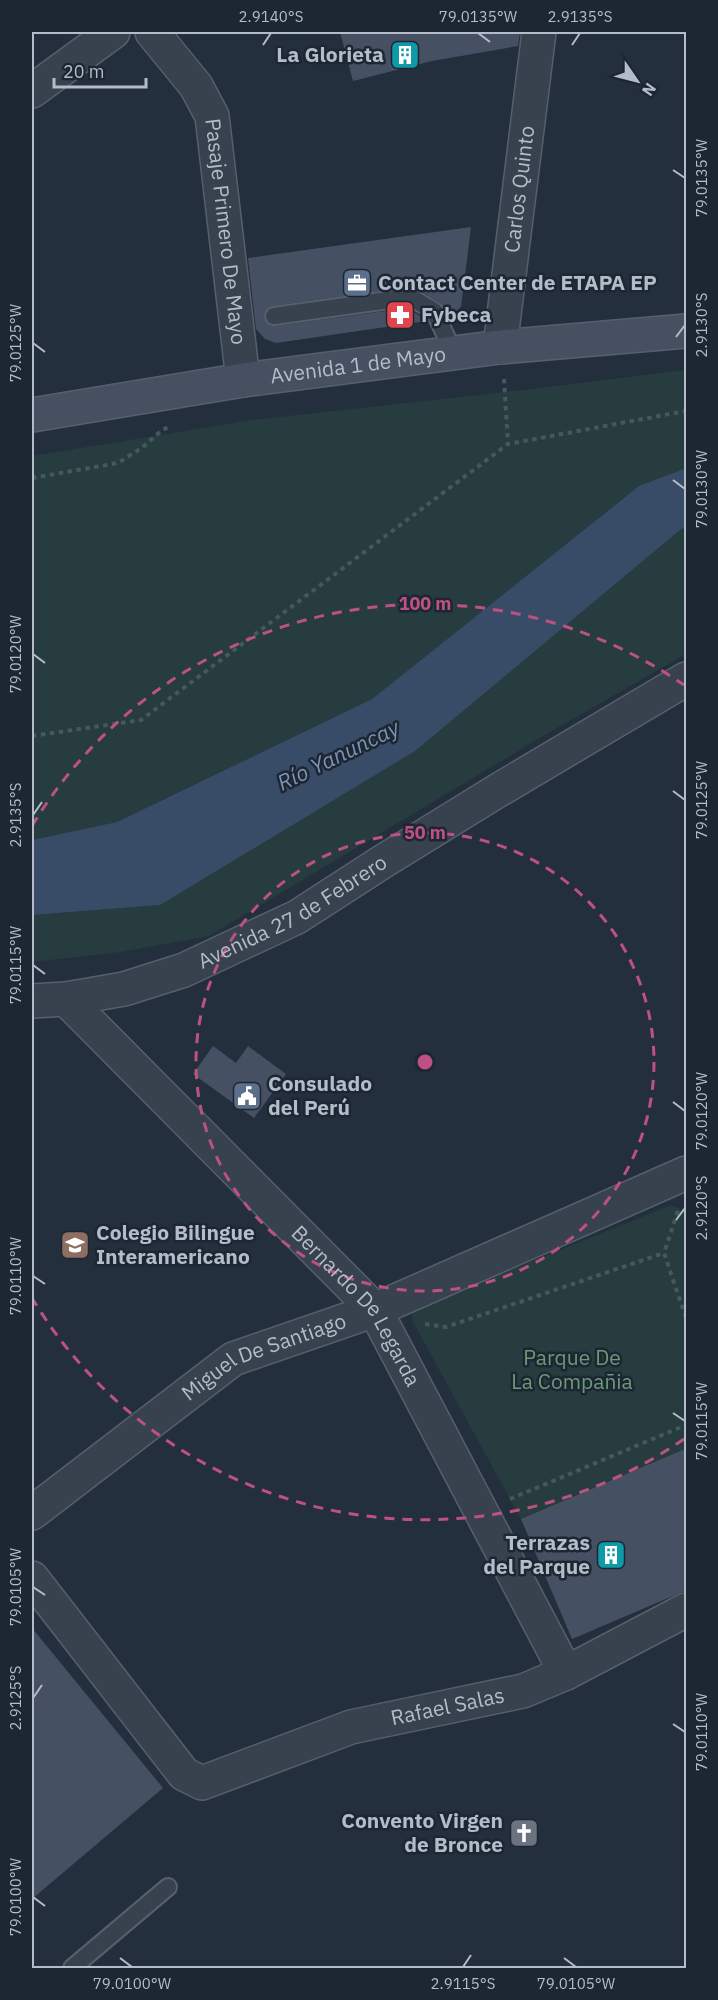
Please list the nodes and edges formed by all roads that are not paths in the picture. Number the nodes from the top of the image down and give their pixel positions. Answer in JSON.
{"nodes":[{"id":1,"x":113,"y":32,"type":"edge"},
{"id":2,"x":152,"y":32,"type":"edge"},
{"id":3,"x":539,"y":32,"type":"edge"},
{"id":4,"x":32,"y":92,"type":"edge"},
{"id":5,"x":274,"y":316,"type":"dead end"},
{"id":6,"x":687,"y":331,"type":"edge"},
{"id":7,"x":500,"y":347,"type":"junction"},
{"id":8,"x":454,"y":353,"type":"junction"},
{"id":9,"x":243,"y":380,"type":"junction"},
{"id":10,"x":32,"y":415,"type":"edge"},
{"id":11,"x":687,"y":679,"type":"edge"},
{"id":12,"x":66,"y":999,"type":"junction"},
{"id":13,"x":32,"y":1001,"type":"edge"},
{"id":14,"x":687,"y":1173,"type":"edge"},
{"id":15,"x":375,"y":1310,"type":"junction"},
{"id":16,"x":32,"y":1513,"type":"edge"},
{"id":17,"x":32,"y":1578,"type":"edge"},
{"id":18,"x":687,"y":1610,"type":"edge"},
{"id":19,"x":566,"y":1673,"type":"junction"},
{"id":20,"x":168,"y":1887,"type":"dead end"},
{"id":21,"x":72,"y":1968,"type":"edge"}],
"edges":[{"from":1,"to":4,"type":"street"},
{"from":2,"to":9,"type":"street","name":"Pasaje Primero De Mayo"},
{"from":3,"to":7,"type":"street","name":"Carlos Quinto"},
{"from":5,"to":8,"type":"lane"},
{"from":6,"to":7,"type":"main road","name":"Avenida 1 de Mayo"},
{"from":7,"to":8,"type":"main road","name":"Avenida 1 de Mayo"},
{"from":8,"to":9,"type":"main road","name":"Avenida 1 de Mayo"},
{"from":9,"to":10,"type":"main road","name":"Avenida 1 de Mayo"},
{"from":11,"to":12,"type":"street","name":"Avenida 27 de Febrero"},
{"from":12,"to":13,"type":"street","name":"Avenida 27 de Febrero"},
{"from":12,"to":15,"type":"street","name":"Bernardo De Legarda"},
{"from":14,"to":15,"type":"street","name":"Miguel De Santiago"},
{"from":15,"to":16,"type":"street","name":"Miguel De Santiago"},
{"from":15,"to":19,"type":"street","name":"Bernardo De Legarda"},
{"from":17,"to":19,"type":"street","name":"Rafael Salas"},
{"from":18,"to":19,"type":"street","name":"Rafael Salas"},
{"from":20,"to":21,"type":"lane"}]}
